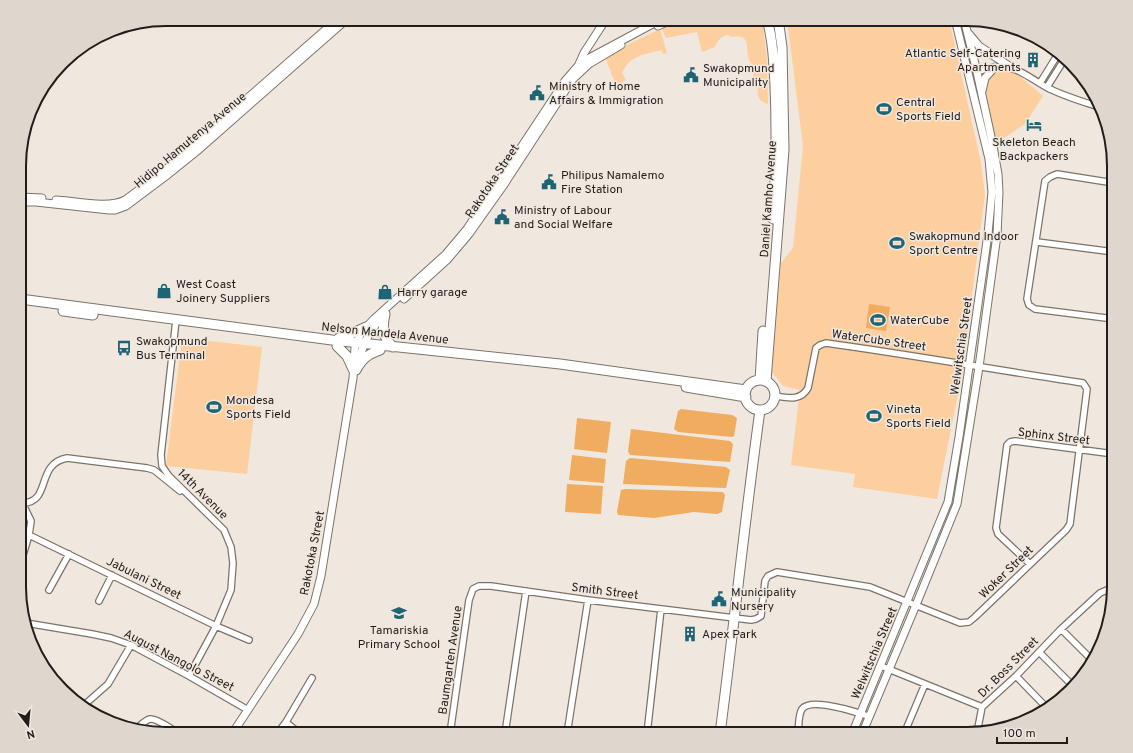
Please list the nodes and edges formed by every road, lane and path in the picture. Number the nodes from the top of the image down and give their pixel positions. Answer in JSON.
{"nodes":[{"id":1,"x":330,"y":26,"type":"edge"},
{"id":2,"x":339,"y":26,"type":"edge"},
{"id":3,"x":601,"y":26,"type":"edge"},
{"id":4,"x":648,"y":26,"type":"edge"},
{"id":5,"x":659,"y":26,"type":"edge"},
{"id":6,"x":770,"y":26,"type":"edge"},
{"id":7,"x":779,"y":26,"type":"edge"},
{"id":8,"x":957,"y":26,"type":"edge"},
{"id":9,"x":965,"y":26,"type":"edge"},
{"id":10,"x":966,"y":30,"type":"junction"},
{"id":11,"x":1056,"y":58,"type":"edge"},
{"id":12,"x":965,"y":62,"type":"junction"},
{"id":13,"x":1062,"y":63,"type":"edge"},
{"id":14,"x":578,"y":66,"type":"junction"},
{"id":15,"x":995,"y":67,"type":"junction"},
{"id":16,"x":1012,"y":68,"type":"junction"},
{"id":17,"x":977,"y":72,"type":"junction"},
{"id":18,"x":1040,"y":83,"type":"junction"},
{"id":19,"x":972,"y":85,"type":"junction"},
{"id":20,"x":1047,"y":87,"type":"junction"},
{"id":21,"x":982,"y":98,"type":"junction"},
{"id":22,"x":1093,"y":105,"type":"edge"},
{"id":23,"x":1107,"y":182,"type":"edge"},
{"id":24,"x":26,"y":199,"type":"edge"},
{"id":25,"x":26,"y":200,"type":"edge"},
{"id":26,"x":1036,"y":242,"type":"junction"},
{"id":27,"x":1107,"y":251,"type":"edge"},
{"id":28,"x":26,"y":300,"type":"edge"},
{"id":29,"x":26,"y":306,"type":"edge"},
{"id":30,"x":385,"y":314,"type":"junction"},
{"id":31,"x":1107,"y":318,"type":"edge"},
{"id":32,"x":176,"y":322,"type":"junction"},
{"id":33,"x":366,"y":327,"type":"junction"},
{"id":34,"x":335,"y":343,"type":"junction"},
{"id":35,"x":359,"y":345,"type":"junction"},
{"id":36,"x":392,"y":347,"type":"junction"},
{"id":37,"x":380,"y":350,"type":"junction"},
{"id":38,"x":969,"y":365,"type":"junction"},
{"id":39,"x":979,"y":367,"type":"junction"},
{"id":40,"x":354,"y":372,"type":"junction"},
{"id":41,"x":763,"y":381,"type":"junction"},
{"id":42,"x":746,"y":394,"type":"junction"},
{"id":43,"x":776,"y":396,"type":"junction"},
{"id":44,"x":760,"y":410,"type":"junction"},
{"id":45,"x":1079,"y":450,"type":"junction"},
{"id":46,"x":1107,"y":453,"type":"edge"},
{"id":47,"x":26,"y":502,"type":"edge"},
{"id":48,"x":199,"y":506,"type":"junction"},
{"id":49,"x":26,"y":509,"type":"edge"},
{"id":50,"x":29,"y":535,"type":"junction"},
{"id":51,"x":26,"y":545,"type":"edge"},
{"id":52,"x":69,"y":554,"type":"junction"},
{"id":53,"x":1030,"y":564,"type":"junction"},
{"id":54,"x":112,"y":575,"type":"junction"},
{"id":55,"x":473,"y":589,"type":"joint"},
{"id":56,"x":49,"y":590,"type":"dead end"},
{"id":57,"x":1107,"y":590,"type":"edge"},
{"id":58,"x":526,"y":591,"type":"junction"},
{"id":59,"x":588,"y":600,"type":"junction"},
{"id":60,"x":98,"y":601,"type":"dead end"},
{"id":61,"x":907,"y":602,"type":"junction"},
{"id":62,"x":916,"y":605,"type":"junction"},
{"id":63,"x":661,"y":610,"type":"junction"},
{"id":64,"x":735,"y":618,"type":"junction"},
{"id":65,"x":31,"y":624,"type":"edge"},
{"id":66,"x":216,"y":626,"type":"junction"},
{"id":67,"x":1061,"y":629,"type":"junction"},
{"id":68,"x":249,"y":640,"type":"dead end"},
{"id":69,"x":130,"y":645,"type":"junction"},
{"id":70,"x":1039,"y":652,"type":"junction"},
{"id":71,"x":1088,"y":656,"type":"edge"},
{"id":72,"x":880,"y":666,"type":"junction"},
{"id":73,"x":888,"y":669,"type":"junction"},
{"id":74,"x":189,"y":676,"type":"junction"},
{"id":75,"x":1016,"y":676,"type":"junction"},
{"id":76,"x":312,"y":678,"type":"dead end"},
{"id":77,"x":1069,"y":682,"type":"edge"},
{"id":78,"x":925,"y":684,"type":"junction"},
{"id":79,"x":87,"y":702,"type":"edge"},
{"id":80,"x":1043,"y":704,"type":"edge"},
{"id":81,"x":982,"y":707,"type":"junction"},
{"id":82,"x":248,"y":710,"type":"junction"},
{"id":83,"x":860,"y":713,"type":"junction"},
{"id":84,"x":868,"y":716,"type":"junction"},
{"id":85,"x":286,"y":722,"type":"junction"},
{"id":86,"x":142,"y":725,"type":"edge"},
{"id":87,"x":167,"y":727,"type":"edge"},
{"id":88,"x":237,"y":727,"type":"edge"},
{"id":89,"x":282,"y":727,"type":"edge"},
{"id":90,"x":292,"y":727,"type":"edge"},
{"id":91,"x":451,"y":727,"type":"edge"},
{"id":92,"x":506,"y":727,"type":"edge"},
{"id":93,"x":568,"y":727,"type":"edge"},
{"id":94,"x":648,"y":727,"type":"edge"},
{"id":95,"x":721,"y":727,"type":"edge"},
{"id":96,"x":799,"y":727,"type":"edge"},
{"id":97,"x":855,"y":727,"type":"edge"},
{"id":98,"x":864,"y":727,"type":"edge"},
{"id":99,"x":907,"y":727,"type":"edge"},
{"id":100,"x":978,"y":727,"type":"edge"}],
"edges":[{"from":1,"to":24,"type":"street","name":"Hidipo Hamutenya Avenue"},
{"from":2,"to":25,"type":"street","name":"Hidipo Hamutenya Avenue"},
{"from":3,"to":14,"type":"street"},
{"from":4,"to":14,"type":"street","name":"Rakotoka Street"},
{"from":5,"to":30,"type":"street","name":"Rakotoka Street"},
{"from":6,"to":41,"type":"main road","name":"Daniel Kamho Avenue"},
{"from":7,"to":41,"type":"main road","name":"Daniel Kamho Avenue"},
{"from":8,"to":12,"type":"street","name":"Welwitschia Street"},
{"from":9,"to":10,"type":"street","name":"Welwitschia Street"},
{"from":10,"to":16,"type":"street"},
{"from":10,"to":17,"type":"street","name":"Welwitschia Street"},
{"from":11,"to":18,"type":"street"},
{"from":12,"to":17,"type":"street"},
{"from":12,"to":19,"type":"street","name":"Welwitschia Street"},
{"from":13,"to":20,"type":"street"},
{"from":14,"to":33,"type":"street","name":"Rakotoka Street"},
{"from":15,"to":16,"type":"street"},
{"from":15,"to":17,"type":"street"},
{"from":15,"to":21,"type":"street"},
{"from":16,"to":18,"type":"street"},
{"from":17,"to":19,"type":"street"},
{"from":17,"to":21,"type":"street","name":"Welwitschia Street"},
{"from":18,"to":20,"type":"street"},
{"from":19,"to":38,"type":"street","name":"Welwitschia Street"},
{"from":20,"to":22,"type":"street"},
{"from":21,"to":39,"type":"street","name":"Welwitschia Street"},
{"from":23,"to":26,"type":"street"},
{"from":26,"to":27,"type":"street"},
{"from":26,"to":31,"type":"street"},
{"from":28,"to":32,"type":"main road","name":"Nelson Mandela Avenue"},
{"from":29,"to":32,"type":"main road","name":"Nelson Mandela Avenue"},
{"from":30,"to":35,"type":"street","name":"Rakotoka Street"},
{"from":30,"to":36,"type":"main road"},
{"from":32,"to":34,"type":"main road","name":"Nelson Mandela Avenue"},
{"from":32,"to":48,"type":"street","name":"14th Avenue"},
{"from":33,"to":34,"type":"main road"},
{"from":33,"to":35,"type":"street","name":"Rakotoka Street"},
{"from":34,"to":35,"type":"main road","name":"Nelson Mandela Avenue"},
{"from":34,"to":40,"type":"main road"},
{"from":35,"to":36,"type":"main road","name":"Nelson Mandela Avenue"},
{"from":35,"to":37,"type":"main road","name":"Nelson Mandela Avenue"},
{"from":35,"to":40,"type":"street","name":"Rakotoka Street"},
{"from":36,"to":42,"type":"main road","name":"Nelson Mandela Avenue"},
{"from":37,"to":40,"type":"main road"},
{"from":37,"to":42,"type":"main road","name":"Nelson Mandela Avenue"},
{"from":38,"to":39,"type":"street","name":"Woker Street"},
{"from":38,"to":43,"type":"street","name":"WaterCube Street"},
{"from":38,"to":61,"type":"street","name":"Welwitschia Street"},
{"from":39,"to":45,"type":"street","name":"Woker Street"},
{"from":39,"to":62,"type":"street","name":"Welwitschia Street"},
{"from":40,"to":82,"type":"street","name":"Rakotoka Street"},
{"from":41,"to":42,"type":"main road"},
{"from":41,"to":43,"type":"main road"},
{"from":42,"to":44,"type":"main road"},
{"from":43,"to":44,"type":"main road"},
{"from":44,"to":64,"type":"main road"},
{"from":45,"to":46,"type":"street","name":"Sphinx Street"},
{"from":45,"to":53,"type":"street","name":"Woker Street"},
{"from":45,"to":53,"type":"street","name":"Sphinx Street"},
{"from":47,"to":48,"type":"street"},
{"from":48,"to":66,"type":"street","name":"14th Avenue"},
{"from":49,"to":50,"type":"street"},
{"from":50,"to":51,"type":"street"},
{"from":50,"to":52,"type":"street","name":"Jabulani Street"},
{"from":52,"to":54,"type":"street","name":"Jabulani Street"},
{"from":52,"to":56,"type":"street"},
{"from":53,"to":62,"type":"street","name":"Woker Street"},
{"from":54,"to":60,"type":"street"},
{"from":54,"to":66,"type":"street","name":"Jabulani Street"},
{"from":55,"to":58,"type":"street","name":"Smith Street"},
{"from":55,"to":91,"type":"street","name":"Baumgarten Avenue"},
{"from":57,"to":67,"type":"street","name":"Dr. Boss Street"},
{"from":58,"to":59,"type":"street","name":"Smith Street"},
{"from":58,"to":92,"type":"street"},
{"from":59,"to":63,"type":"street","name":"Smith Street"},
{"from":59,"to":93,"type":"street"},
{"from":61,"to":62,"type":"street","name":"Woker Street"},
{"from":61,"to":64,"type":"street","name":"Woker Street"},
{"from":61,"to":72,"type":"street","name":"Welwitschia Street"},
{"from":62,"to":73,"type":"street","name":"Welwitschia Street"},
{"from":63,"to":64,"type":"street","name":"Smith Street"},
{"from":63,"to":94,"type":"street"},
{"from":64,"to":95,"type":"main road"},
{"from":65,"to":69,"type":"street","name":"August Nangolo Street"},
{"from":66,"to":68,"type":"street","name":"Jabulani Street"},
{"from":66,"to":74,"type":"street","name":"14th Avenue"},
{"from":67,"to":70,"type":"street","name":"Dr. Boss Street"},
{"from":67,"to":71,"type":"street"},
{"from":69,"to":74,"type":"street","name":"August Nangolo Street"},
{"from":69,"to":79,"type":"street"},
{"from":70,"to":75,"type":"street","name":"Dr. Boss Street"},
{"from":70,"to":77,"type":"street"},
{"from":72,"to":73,"type":"street","name":"Dr. Boss Street"},
{"from":72,"to":83,"type":"street","name":"Welwitschia Street"},
{"from":73,"to":78,"type":"street","name":"Dr. Boss Street"},
{"from":73,"to":84,"type":"street","name":"Welwitschia Street"},
{"from":74,"to":82,"type":"street","name":"August Nangolo Street"},
{"from":75,"to":80,"type":"street"},
{"from":75,"to":81,"type":"street","name":"Dr. Boss Street"},
{"from":76,"to":85,"type":"street"},
{"from":78,"to":81,"type":"street","name":"Dr. Boss Street"},
{"from":78,"to":99,"type":"street"},
{"from":81,"to":100,"type":"street"},
{"from":82,"to":88,"type":"street","name":"Rakotoka Street"},
{"from":83,"to":84,"type":"street"},
{"from":83,"to":96,"type":"street"},
{"from":83,"to":97,"type":"street","name":"Welwitschia Street"},
{"from":84,"to":98,"type":"street","name":"Welwitschia Street"},
{"from":85,"to":89,"type":"street"},
{"from":85,"to":90,"type":"street"},
{"from":86,"to":87,"type":"street"}]}
